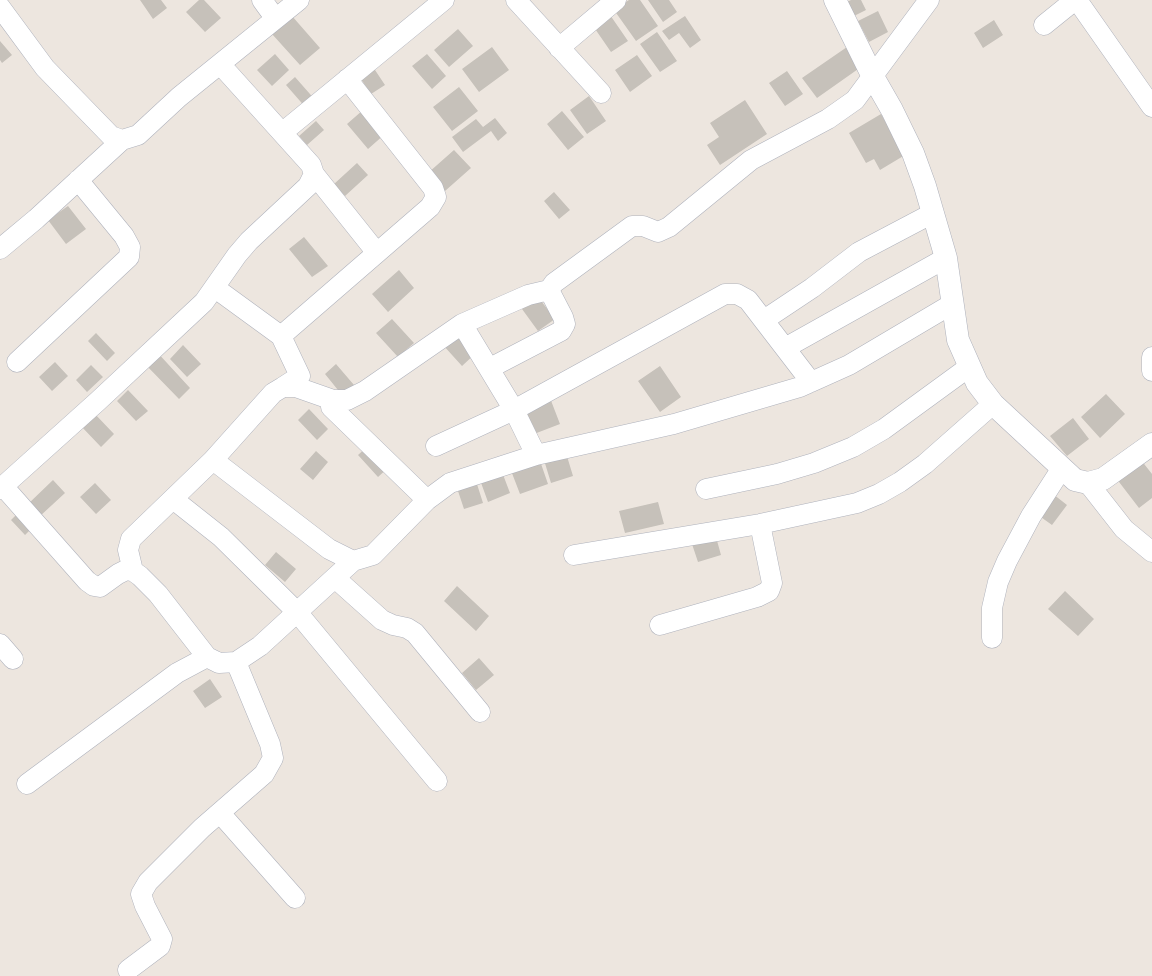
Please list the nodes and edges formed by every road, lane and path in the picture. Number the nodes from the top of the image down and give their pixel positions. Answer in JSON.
{"nodes":[{"id":1,"x":262,"y":0,"type":"edge"},
{"id":2,"x":299,"y":0,"type":"edge"},
{"id":3,"x":444,"y":0,"type":"edge"},
{"id":4,"x":516,"y":0,"type":"edge"},
{"id":5,"x":616,"y":0,"type":"edge"},
{"id":6,"x":835,"y":0,"type":"edge"},
{"id":7,"x":929,"y":0,"type":"edge"},
{"id":8,"x":1076,"y":0,"type":"edge"},
{"id":9,"x":0,"y":7,"type":"edge"},
{"id":10,"x":275,"y":18,"type":"junction"},
{"id":11,"x":1044,"y":25,"type":"dead end"},
{"id":12,"x":559,"y":48,"type":"junction"},
{"id":13,"x":220,"y":64,"type":"junction"},
{"id":14,"x":872,"y":75,"type":"junction"},
{"id":15,"x":347,"y":79,"type":"junction"},
{"id":16,"x":601,"y":93,"type":"dead end"},
{"id":17,"x":1152,"y":107,"type":"edge"},
{"id":18,"x":283,"y":132,"type":"junction"},
{"id":19,"x":122,"y":140,"type":"junction"},
{"id":20,"x":314,"y":174,"type":"junction"},
{"id":21,"x":78,"y":180,"type":"junction"},
{"id":22,"x":933,"y":213,"type":"junction"},
{"id":23,"x":0,"y":249,"type":"edge"},
{"id":24,"x":377,"y":253,"type":"junction"},
{"id":25,"x":946,"y":258,"type":"junction"},
{"id":26,"x":549,"y":290,"type":"junction"},
{"id":27,"x":222,"y":294,"type":"dead end"},
{"id":28,"x":952,"y":304,"type":"junction"},
{"id":29,"x":764,"y":320,"type":"junction"},
{"id":30,"x":462,"y":324,"type":"junction"},
{"id":31,"x":281,"y":336,"type":"junction"},
{"id":32,"x":785,"y":348,"type":"junction"},
{"id":33,"x":1152,"y":356,"type":"edge"},
{"id":34,"x":17,"y":362,"type":"dead end"},
{"id":35,"x":969,"y":367,"type":"junction"},
{"id":36,"x":490,"y":368,"type":"junction"},
{"id":37,"x":1152,"y":372,"type":"edge"},
{"id":38,"x":811,"y":382,"type":"junction"},
{"id":39,"x":283,"y":387,"type":"junction"},
{"id":40,"x":994,"y":404,"type":"junction"},
{"id":41,"x":331,"y":407,"type":"dead end"},
{"id":42,"x":514,"y":410,"type":"junction"},
{"id":43,"x":1152,"y":444,"type":"edge"},
{"id":44,"x":436,"y":446,"type":"dead end"},
{"id":45,"x":536,"y":454,"type":"junction"},
{"id":46,"x":213,"y":460,"type":"junction"},
{"id":47,"x":1062,"y":468,"type":"junction"},
{"id":48,"x":1088,"y":483,"type":"junction"},
{"id":49,"x":2,"y":488,"type":"edge"},
{"id":50,"x":706,"y":489,"type":"dead end"},
{"id":51,"x":173,"y":499,"type":"junction"},
{"id":52,"x":427,"y":500,"type":"junction"},
{"id":53,"x":760,"y":524,"type":"junction"},
{"id":54,"x":1152,"y":552,"type":"edge"},
{"id":55,"x":574,"y":554,"type":"dead end"},
{"id":56,"x":353,"y":561,"type":"junction"},
{"id":57,"x":133,"y":571,"type":"junction"},
{"id":58,"x":335,"y":578,"type":"junction"},
{"id":59,"x":297,"y":612,"type":"junction"},
{"id":60,"x":660,"y":625,"type":"dead end"},
{"id":61,"x":992,"y":638,"type":"dead end"},
{"id":62,"x":0,"y":644,"type":"edge"},
{"id":63,"x":207,"y":657,"type":"junction"},
{"id":64,"x":13,"y":659,"type":"dead end"},
{"id":65,"x":236,"y":662,"type":"junction"},
{"id":66,"x":480,"y":712,"type":"dead end"},
{"id":67,"x":438,"y":781,"type":"dead end"},
{"id":68,"x":27,"y":784,"type":"dead end"},
{"id":69,"x":220,"y":812,"type":"junction"},
{"id":70,"x":295,"y":898,"type":"dead end"},
{"id":71,"x":128,"y":970,"type":"dead end"}],
"edges":[{"from":1,"to":10,"type":"street"},
{"from":2,"to":10,"type":"street"},
{"from":3,"to":15,"type":"street"},
{"from":4,"to":12,"type":"street"},
{"from":5,"to":12,"type":"street"},
{"from":6,"to":14,"type":"street"},
{"from":7,"to":14,"type":"street"},
{"from":8,"to":11,"type":"street"},
{"from":8,"to":17,"type":"street"},
{"from":9,"to":19,"type":"street"},
{"from":10,"to":13,"type":"street"},
{"from":12,"to":16,"type":"street"},
{"from":13,"to":18,"type":"street"},
{"from":13,"to":19,"type":"street"},
{"from":14,"to":22,"type":"street"},
{"from":14,"to":26,"type":"street"},
{"from":15,"to":18,"type":"street"},
{"from":15,"to":24,"type":"street"},
{"from":18,"to":20,"type":"street"},
{"from":19,"to":21,"type":"street"},
{"from":20,"to":24,"type":"street"},
{"from":20,"to":49,"type":"street"},
{"from":21,"to":23,"type":"street"},
{"from":21,"to":34,"type":"street"},
{"from":22,"to":25,"type":"street"},
{"from":22,"to":29,"type":"street"},
{"from":24,"to":31,"type":"street"},
{"from":25,"to":28,"type":"street"},
{"from":25,"to":32,"type":"street"},
{"from":26,"to":30,"type":"street"},
{"from":26,"to":36,"type":"street"},
{"from":27,"to":31,"type":"street"},
{"from":28,"to":35,"type":"street"},
{"from":28,"to":38,"type":"street"},
{"from":29,"to":32,"type":"street"},
{"from":29,"to":42,"type":"street"},
{"from":30,"to":36,"type":"street"},
{"from":30,"to":39,"type":"street"},
{"from":31,"to":39,"type":"street"},
{"from":32,"to":38,"type":"street"},
{"from":33,"to":37,"type":"street"},
{"from":35,"to":40,"type":"street"},
{"from":35,"to":50,"type":"street"},
{"from":36,"to":42,"type":"street"},
{"from":38,"to":45,"type":"street"},
{"from":39,"to":46,"type":"street"},
{"from":40,"to":47,"type":"street"},
{"from":40,"to":53,"type":"street"},
{"from":41,"to":52,"type":"street"},
{"from":42,"to":44,"type":"street"},
{"from":42,"to":45,"type":"street"},
{"from":43,"to":48,"type":"street"},
{"from":45,"to":52,"type":"street"},
{"from":46,"to":51,"type":"street"},
{"from":46,"to":56,"type":"street"},
{"from":47,"to":48,"type":"street"},
{"from":47,"to":61,"type":"street"},
{"from":48,"to":54,"type":"street"},
{"from":49,"to":57,"type":"street"},
{"from":51,"to":57,"type":"street"},
{"from":51,"to":59,"type":"street"},
{"from":52,"to":56,"type":"street"},
{"from":53,"to":55,"type":"street"},
{"from":53,"to":60,"type":"street"},
{"from":56,"to":58,"type":"street"},
{"from":57,"to":63,"type":"street"},
{"from":58,"to":59,"type":"street"},
{"from":58,"to":66,"type":"street"},
{"from":59,"to":65,"type":"street"},
{"from":59,"to":67,"type":"street"},
{"from":62,"to":64,"type":"street"},
{"from":63,"to":65,"type":"street"},
{"from":63,"to":68,"type":"street"},
{"from":65,"to":69,"type":"street"},
{"from":69,"to":70,"type":"street"},
{"from":69,"to":71,"type":"street"}]}
